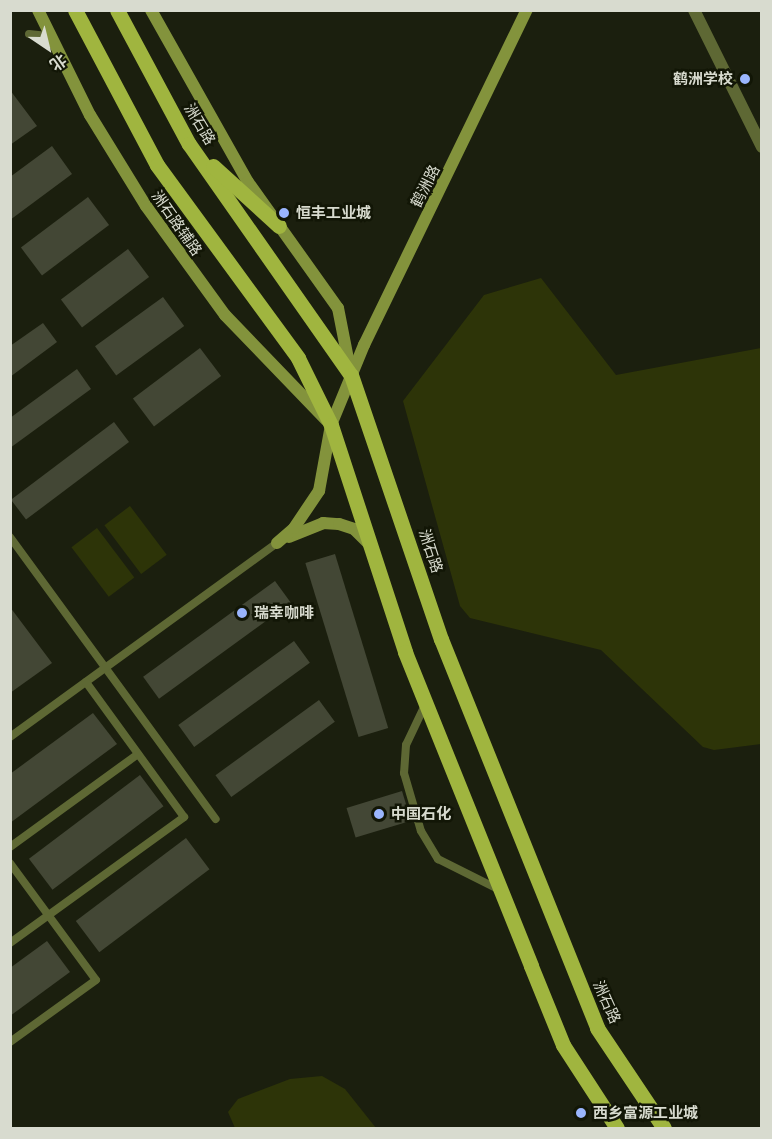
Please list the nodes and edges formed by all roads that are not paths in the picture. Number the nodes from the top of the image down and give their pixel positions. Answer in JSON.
{"nodes":[{"id":1,"x":38,"y":10,"type":"edge"},
{"id":2,"x":75,"y":10,"type":"edge"},
{"id":3,"x":117,"y":10,"type":"edge"},
{"id":4,"x":151,"y":10,"type":"edge"},
{"id":5,"x":527,"y":10,"type":"edge"},
{"id":6,"x":694,"y":10,"type":"edge"},
{"id":7,"x":29,"y":33,"type":"dead end"},
{"id":8,"x":48,"y":36,"type":"junction"},
{"id":9,"x":189,"y":144,"type":"junction"},
{"id":10,"x":762,"y":147,"type":"edge"},
{"id":11,"x":279,"y":226,"type":"junction"},
{"id":12,"x":351,"y":375,"type":"junction"},
{"id":13,"x":332,"y":425,"type":"junction"},
{"id":14,"x":10,"y":537,"type":"edge"},
{"id":15,"x":277,"y":543,"type":"junction"},
{"id":16,"x":14,"y":549,"type":"edge"},
{"id":17,"x":375,"y":553,"type":"junction"},
{"id":18,"x":106,"y":667,"type":"junction"},
{"id":19,"x":86,"y":682,"type":"junction"},
{"id":20,"x":426,"y":704,"type":"junction"},
{"id":21,"x":10,"y":737,"type":"edge"},
{"id":22,"x":138,"y":754,"type":"junction"},
{"id":23,"x":216,"y":819,"type":"dead end"},
{"id":24,"x":10,"y":847,"type":"edge"},
{"id":25,"x":10,"y":863,"type":"edge"},
{"id":26,"x":501,"y":892,"type":"junction"},
{"id":27,"x":49,"y":915,"type":"junction"},
{"id":28,"x":10,"y":943,"type":"edge"},
{"id":29,"x":10,"y":1042,"type":"edge"},
{"id":30,"x":617,"y":1128,"type":"edge"},
{"id":31,"x":664,"y":1128,"type":"edge"}],
"edges":[{"from":1,"to":8,"type":"main road","name":"洲石路辅路"},
{"from":2,"to":13,"type":"main road"},
{"from":3,"to":9,"type":"main road","name":"洲石路"},
{"from":4,"to":11,"type":"main road"},
{"from":5,"to":12,"type":"main road","name":"鹤洲路"},
{"from":6,"to":10,"type":"street"},
{"from":7,"to":8,"type":"lane"},
{"from":8,"to":13,"type":"main road","name":"洲石路辅路"},
{"from":9,"to":11,"type":"main road"},
{"from":9,"to":12,"type":"main road","name":"洲石路"},
{"from":11,"to":12,"type":"main road"},
{"from":12,"to":13,"type":"main road","name":"鹤洲路"},
{"from":12,"to":31,"type":"main road","name":"洲石路"},
{"from":13,"to":15,"type":"main road","name":"鹤洲路"},
{"from":13,"to":17,"type":"main road"},
{"from":14,"to":16,"type":"lane"},
{"from":15,"to":17,"type":"main road"},
{"from":15,"to":18,"type":"lane"},
{"from":16,"to":18,"type":"lane"},
{"from":17,"to":20,"type":"main road"},
{"from":18,"to":19,"type":"lane"},
{"from":18,"to":23,"type":"lane"},
{"from":19,"to":21,"type":"lane"},
{"from":19,"to":22,"type":"lane"},
{"from":20,"to":26,"type":"main road"},
{"from":20,"to":26,"type":"lane"},
{"from":22,"to":24,"type":"lane"},
{"from":22,"to":27,"type":"lane"},
{"from":25,"to":27,"type":"lane"},
{"from":26,"to":30,"type":"main road"},
{"from":27,"to":28,"type":"lane"},
{"from":27,"to":29,"type":"lane"}]}
